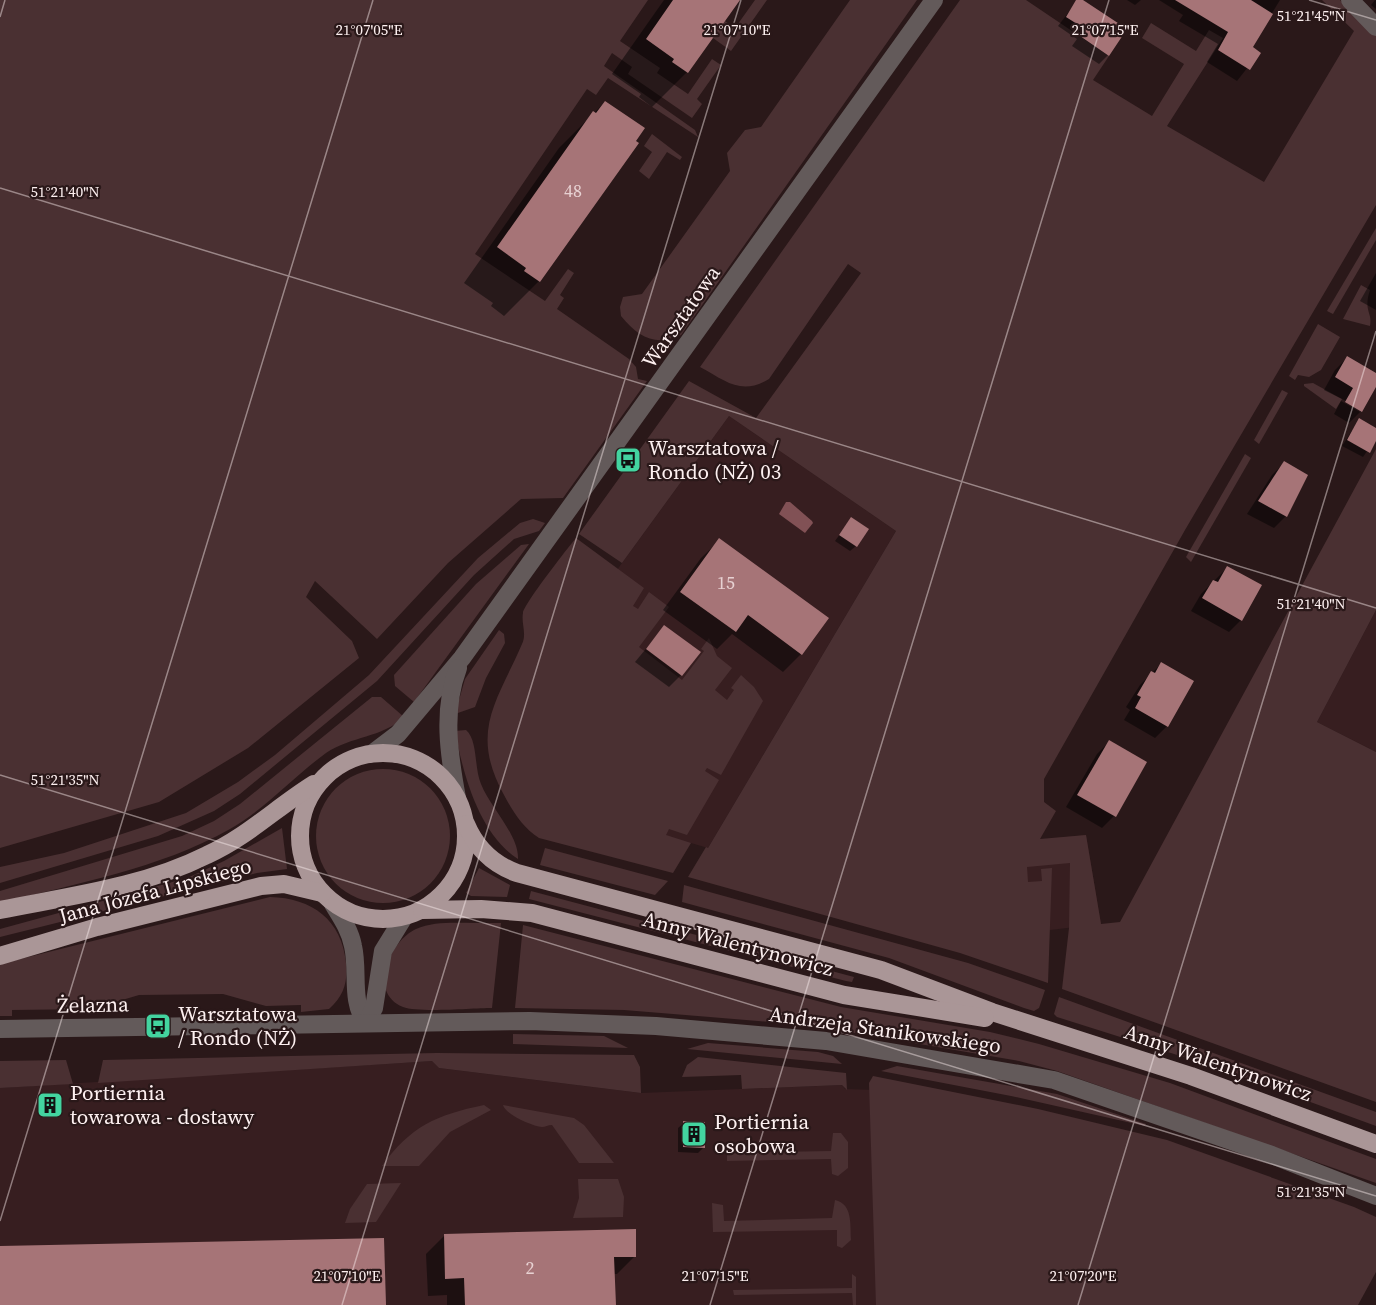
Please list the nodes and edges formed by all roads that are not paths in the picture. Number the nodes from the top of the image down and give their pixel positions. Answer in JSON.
{"nodes":[{"id":1,"x":934,"y":0,"type":"edge"},
{"id":2,"x":1350,"y":0,"type":"edge"},
{"id":3,"x":1376,"y":27,"type":"edge"},
{"id":4,"x":462,"y":658,"type":"junction"},
{"id":5,"x":373,"y":753,"type":"junction"},
{"id":6,"x":322,"y":779,"type":"junction"},
{"id":7,"x":457,"y":798,"type":"junction"},
{"id":8,"x":466,"y":824,"type":"junction"},
{"id":9,"x":327,"y":898,"type":"junction"},
{"id":10,"x":0,"y":910,"type":"edge"},
{"id":11,"x":422,"y":910,"type":"junction"},
{"id":12,"x":404,"y":917,"type":"junction"},
{"id":13,"x":0,"y":956,"type":"edge"},
{"id":14,"x":366,"y":1023,"type":"junction"},
{"id":15,"x":0,"y":1029,"type":"edge"},
{"id":16,"x":1043,"y":1030,"type":"junction"},
{"id":17,"x":1376,"y":1144,"type":"edge"},
{"id":18,"x":1376,"y":1196,"type":"edge"}],
"edges":[{"from":1,"to":4,"type":"street","name":"Warsztatowa"},
{"from":2,"to":3,"type":"street"},
{"from":4,"to":5,"type":"street","name":"Warsztatowa"},
{"from":4,"to":7,"type":"street","name":"Warsztatowa"},
{"from":5,"to":6,"type":"main road"},
{"from":5,"to":7,"type":"main road"},
{"from":6,"to":9,"type":"main road"},
{"from":6,"to":10,"type":"main road","name":"Jana Józefa Lipskiego"},
{"from":7,"to":8,"type":"main road"},
{"from":8,"to":11,"type":"main road"},
{"from":8,"to":16,"type":"main road","name":"Anny Walentynowicz"},
{"from":9,"to":12,"type":"main road"},
{"from":9,"to":13,"type":"main road","name":"Jana Józefa Lipskiego"},
{"from":9,"to":14,"type":"street"},
{"from":11,"to":12,"type":"main road"},
{"from":11,"to":16,"type":"main road","name":"Anny Walentynowicz"},
{"from":12,"to":14,"type":"street"},
{"from":14,"to":15,"type":"street","name":"Żelazna"},
{"from":14,"to":18,"type":"street","name":"Andrzeja Stanikowskiego"},
{"from":16,"to":17,"type":"main road","name":"Anny Walentynowicz"}]}
